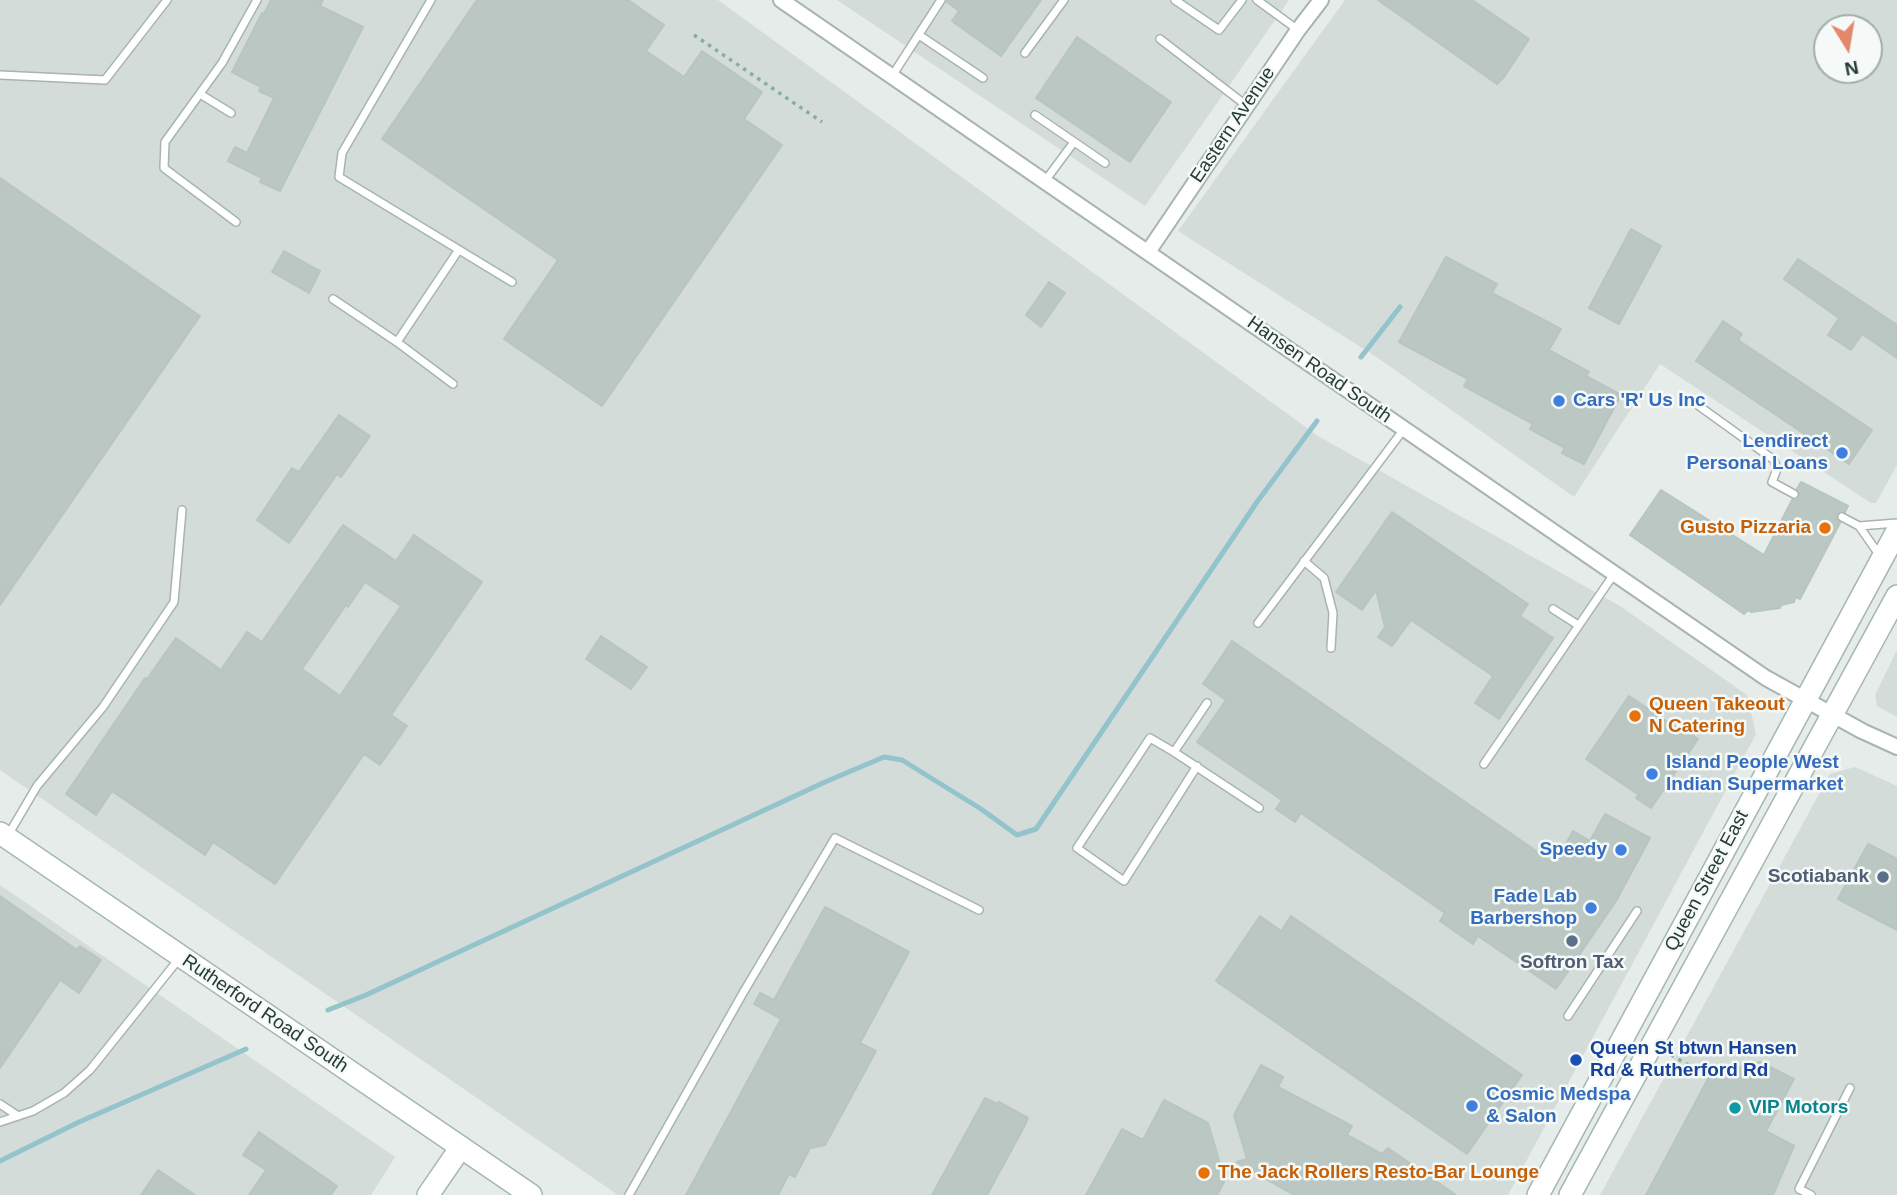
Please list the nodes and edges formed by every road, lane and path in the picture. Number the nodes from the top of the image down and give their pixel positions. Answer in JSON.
{"nodes":[{"id":1,"x":167,"y":0,"type":"edge"},
{"id":2,"x":257,"y":0,"type":"edge"},
{"id":3,"x":431,"y":0,"type":"edge"},
{"id":4,"x":781,"y":0,"type":"edge"},
{"id":5,"x":941,"y":0,"type":"edge"},
{"id":6,"x":1064,"y":0,"type":"edge"},
{"id":7,"x":1175,"y":0,"type":"edge"},
{"id":8,"x":1242,"y":0,"type":"edge"},
{"id":9,"x":1257,"y":0,"type":"edge"},
{"id":10,"x":1321,"y":0,"type":"edge"},
{"id":11,"x":1298,"y":30,"type":"junction"},
{"id":12,"x":694,"y":35,"type":"dead end"},
{"id":13,"x":919,"y":35,"type":"junction"},
{"id":14,"x":1160,"y":40,"type":"dead end"},
{"id":15,"x":1025,"y":53,"type":"dead end"},
{"id":16,"x":0,"y":75,"type":"edge"},
{"id":17,"x":892,"y":76,"type":"junction"},
{"id":18,"x":983,"y":78,"type":"dead end"},
{"id":19,"x":200,"y":94,"type":"junction"},
{"id":20,"x":1247,"y":106,"type":"junction"},
{"id":21,"x":232,"y":113,"type":"dead end"},
{"id":22,"x":1035,"y":115,"type":"dead end"},
{"id":23,"x":822,"y":122,"type":"dead end"},
{"id":24,"x":1074,"y":142,"type":"junction"},
{"id":25,"x":1105,"y":163,"type":"dead end"},
{"id":26,"x":1045,"y":181,"type":"junction"},
{"id":27,"x":236,"y":222,"type":"dead end"},
{"id":28,"x":458,"y":251,"type":"junction"},
{"id":29,"x":1148,"y":251,"type":"junction"},
{"id":30,"x":512,"y":282,"type":"dead end"},
{"id":31,"x":333,"y":299,"type":"dead end"},
{"id":32,"x":397,"y":342,"type":"junction"},
{"id":33,"x":453,"y":384,"type":"dead end"},
{"id":34,"x":1699,"y":406,"type":"dead end"},
{"id":35,"x":1404,"y":429,"type":"junction"},
{"id":36,"x":1794,"y":494,"type":"dead end"},
{"id":37,"x":182,"y":510,"type":"dead end"},
{"id":38,"x":1842,"y":517,"type":"dead end"},
{"id":39,"x":1897,"y":523,"type":"edge"},
{"id":40,"x":1860,"y":526,"type":"junction"},
{"id":41,"x":1897,"y":531,"type":"edge"},
{"id":42,"x":1882,"y":559,"type":"junction"},
{"id":43,"x":1304,"y":561,"type":"junction"},
{"id":44,"x":1614,"y":574,"type":"junction"},
{"id":45,"x":1897,"y":596,"type":"edge"},
{"id":46,"x":1553,"y":609,"type":"dead end"},
{"id":47,"x":1258,"y":623,"type":"dead end"},
{"id":48,"x":1577,"y":625,"type":"junction"},
{"id":49,"x":1331,"y":648,"type":"dead end"},
{"id":50,"x":1805,"y":699,"type":"junction"},
{"id":51,"x":1207,"y":703,"type":"dead end"},
{"id":52,"x":1832,"y":714,"type":"junction"},
{"id":53,"x":1897,"y":747,"type":"edge"},
{"id":54,"x":1174,"y":752,"type":"junction"},
{"id":55,"x":1484,"y":764,"type":"dead end"},
{"id":56,"x":1197,"y":766,"type":"junction"},
{"id":57,"x":1259,"y":808,"type":"dead end"},
{"id":58,"x":4,"y":835,"type":"edge"},
{"id":59,"x":979,"y":910,"type":"dead end"},
{"id":60,"x":1637,"y":911,"type":"dead end"},
{"id":61,"x":181,"y":956,"type":"junction"},
{"id":62,"x":1568,"y":1016,"type":"dead end"},
{"id":63,"x":1671,"y":1055,"type":"dead end"},
{"id":64,"x":1694,"y":1068,"type":"dead end"},
{"id":65,"x":1850,"y":1088,"type":"dead end"},
{"id":66,"x":0,"y":1104,"type":"edge"},
{"id":67,"x":18,"y":1116,"type":"junction"},
{"id":68,"x":0,"y":1122,"type":"edge"},
{"id":69,"x":461,"y":1147,"type":"junction"},
{"id":70,"x":428,"y":1195,"type":"edge"},
{"id":71,"x":531,"y":1195,"type":"edge"},
{"id":72,"x":629,"y":1195,"type":"edge"},
{"id":73,"x":1538,"y":1195,"type":"edge"},
{"id":74,"x":1570,"y":1195,"type":"edge"},
{"id":75,"x":1811,"y":1195,"type":"edge"}],
"edges":[{"from":1,"to":16,"type":"lane"},
{"from":2,"to":19,"type":"lane"},
{"from":3,"to":28,"type":"lane"},
{"from":4,"to":17,"type":"street","name":"Hansen Road South"},
{"from":5,"to":13,"type":"lane"},
{"from":6,"to":15,"type":"lane"},
{"from":7,"to":8,"type":"lane"},
{"from":9,"to":11,"type":"lane"},
{"from":10,"to":11,"type":"street","name":"Eastern Avenue"},
{"from":11,"to":20,"type":"street","name":"Eastern Avenue"},
{"from":12,"to":23,"type":"path"},
{"from":13,"to":17,"type":"lane"},
{"from":13,"to":18,"type":"lane"},
{"from":14,"to":20,"type":"lane"},
{"from":17,"to":26,"type":"street","name":"Hansen Road South"},
{"from":19,"to":21,"type":"lane"},
{"from":19,"to":27,"type":"lane"},
{"from":20,"to":29,"type":"street","name":"Eastern Avenue"},
{"from":22,"to":24,"type":"lane"},
{"from":24,"to":25,"type":"lane"},
{"from":24,"to":26,"type":"lane"},
{"from":26,"to":29,"type":"street","name":"Hansen Road South"},
{"from":28,"to":30,"type":"lane"},
{"from":28,"to":32,"type":"lane"},
{"from":29,"to":35,"type":"street","name":"Hansen Road South"},
{"from":31,"to":32,"type":"lane"},
{"from":32,"to":33,"type":"lane"},
{"from":34,"to":36,"type":"lane"},
{"from":35,"to":43,"type":"lane"},
{"from":35,"to":44,"type":"street","name":"Hansen Road South"},
{"from":37,"to":58,"type":"lane"},
{"from":38,"to":40,"type":"lane"},
{"from":39,"to":40,"type":"lane"},
{"from":40,"to":42,"type":"lane"},
{"from":41,"to":42,"type":"main road","name":"Queen Street East"},
{"from":42,"to":50,"type":"main road","name":"Queen Street East"},
{"from":43,"to":47,"type":"lane"},
{"from":43,"to":49,"type":"lane"},
{"from":44,"to":48,"type":"lane"},
{"from":44,"to":50,"type":"street","name":"Hansen Road South"},
{"from":45,"to":52,"type":"main road","name":"Queen Street East"},
{"from":46,"to":48,"type":"lane"},
{"from":48,"to":55,"type":"lane"},
{"from":50,"to":52,"type":"street","name":"Hansen Road South"},
{"from":50,"to":73,"type":"main road","name":"Queen Street East"},
{"from":51,"to":54,"type":"lane"},
{"from":52,"to":53,"type":"street","name":"Hansen Road South"},
{"from":52,"to":74,"type":"main road","name":"Queen Street East"},
{"from":54,"to":56,"type":"lane"},
{"from":54,"to":56,"type":"lane"},
{"from":56,"to":57,"type":"lane"},
{"from":58,"to":61,"type":"main road","name":"Rutherford Road South"},
{"from":59,"to":72,"type":"lane"},
{"from":60,"to":62,"type":"lane"},
{"from":61,"to":67,"type":"lane"},
{"from":61,"to":69,"type":"main road","name":"Rutherford Road South"},
{"from":63,"to":64,"type":"path"},
{"from":65,"to":75,"type":"lane"},
{"from":66,"to":67,"type":"lane"},
{"from":67,"to":68,"type":"lane"},
{"from":69,"to":70,"type":"main road"},
{"from":69,"to":71,"type":"main road","name":"Rutherford Road South"}]}
